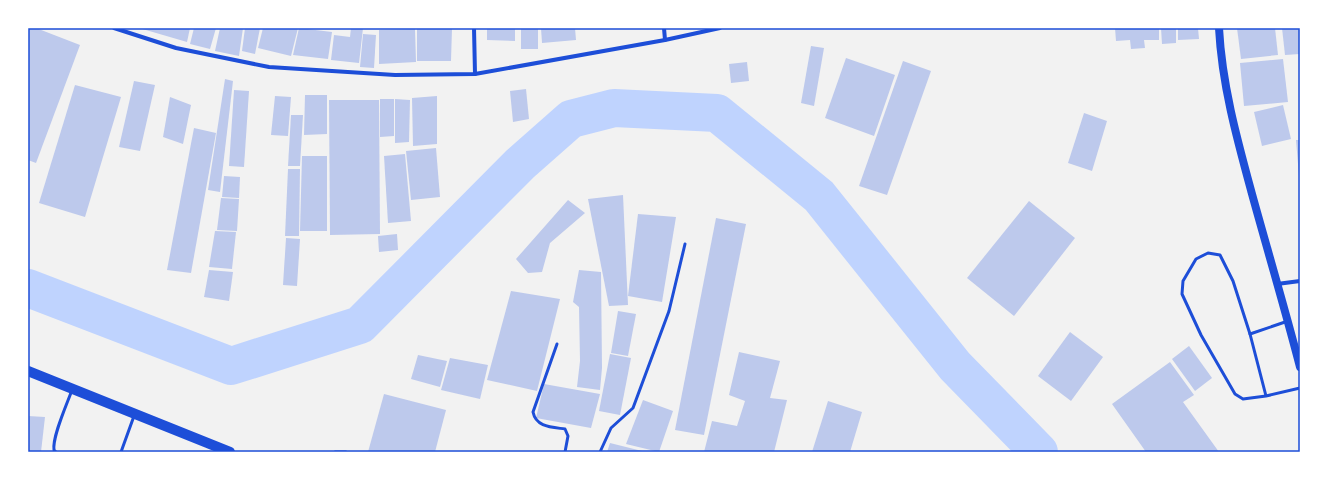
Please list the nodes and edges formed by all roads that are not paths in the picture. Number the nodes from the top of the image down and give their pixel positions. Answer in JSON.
{"nodes":[{"id":1,"x":114,"y":28,"type":"edge"},
{"id":2,"x":474,"y":28,"type":"edge"},
{"id":3,"x":664,"y":28,"type":"edge"},
{"id":4,"x":720,"y":28,"type":"edge"},
{"id":5,"x":1219,"y":28,"type":"edge"},
{"id":6,"x":665,"y":40,"type":"junction"},
{"id":7,"x":475,"y":74,"type":"junction"},
{"id":8,"x":685,"y":244,"type":"dead end"},
{"id":9,"x":1300,"y":282,"type":"edge"},
{"id":10,"x":1277,"y":284,"type":"junction"},
{"id":11,"x":1288,"y":321,"type":"junction"},
{"id":12,"x":1250,"y":334,"type":"junction"},
{"id":13,"x":556,"y":344,"type":"dead end"},
{"id":14,"x":1300,"y":367,"type":"edge"},
{"id":15,"x":28,"y":371,"type":"edge"},
{"id":16,"x":1300,"y":388,"type":"edge"},
{"id":17,"x":73,"y":390,"type":"junction"},
{"id":18,"x":1266,"y":396,"type":"junction"},
{"id":19,"x":134,"y":414,"type":"junction"},
{"id":20,"x":56,"y":452,"type":"edge"},
{"id":21,"x":121,"y":452,"type":"edge"},
{"id":22,"x":230,"y":452,"type":"edge"},
{"id":23,"x":335,"y":452,"type":"edge"},
{"id":24,"x":346,"y":452,"type":"edge"},
{"id":25,"x":565,"y":452,"type":"edge"},
{"id":26,"x":600,"y":452,"type":"edge"}],
"edges":[{"from":1,"to":7,"type":"street"},
{"from":2,"to":7,"type":"street"},
{"from":3,"to":6,"type":"street"},
{"from":4,"to":6,"type":"street"},
{"from":5,"to":10,"type":"main road"},
{"from":6,"to":7,"type":"street"},
{"from":8,"to":26,"type":"lane"},
{"from":9,"to":10,"type":"street"},
{"from":10,"to":11,"type":"main road"},
{"from":11,"to":12,"type":"lane"},
{"from":11,"to":14,"type":"main road"},
{"from":12,"to":18,"type":"lane"},
{"from":12,"to":18,"type":"lane"},
{"from":13,"to":25,"type":"lane"},
{"from":15,"to":17,"type":"main road"},
{"from":16,"to":18,"type":"lane"},
{"from":17,"to":19,"type":"main road"},
{"from":17,"to":20,"type":"lane"},
{"from":19,"to":21,"type":"lane"},
{"from":19,"to":22,"type":"main road"},
{"from":23,"to":24,"type":"lane"}]}
